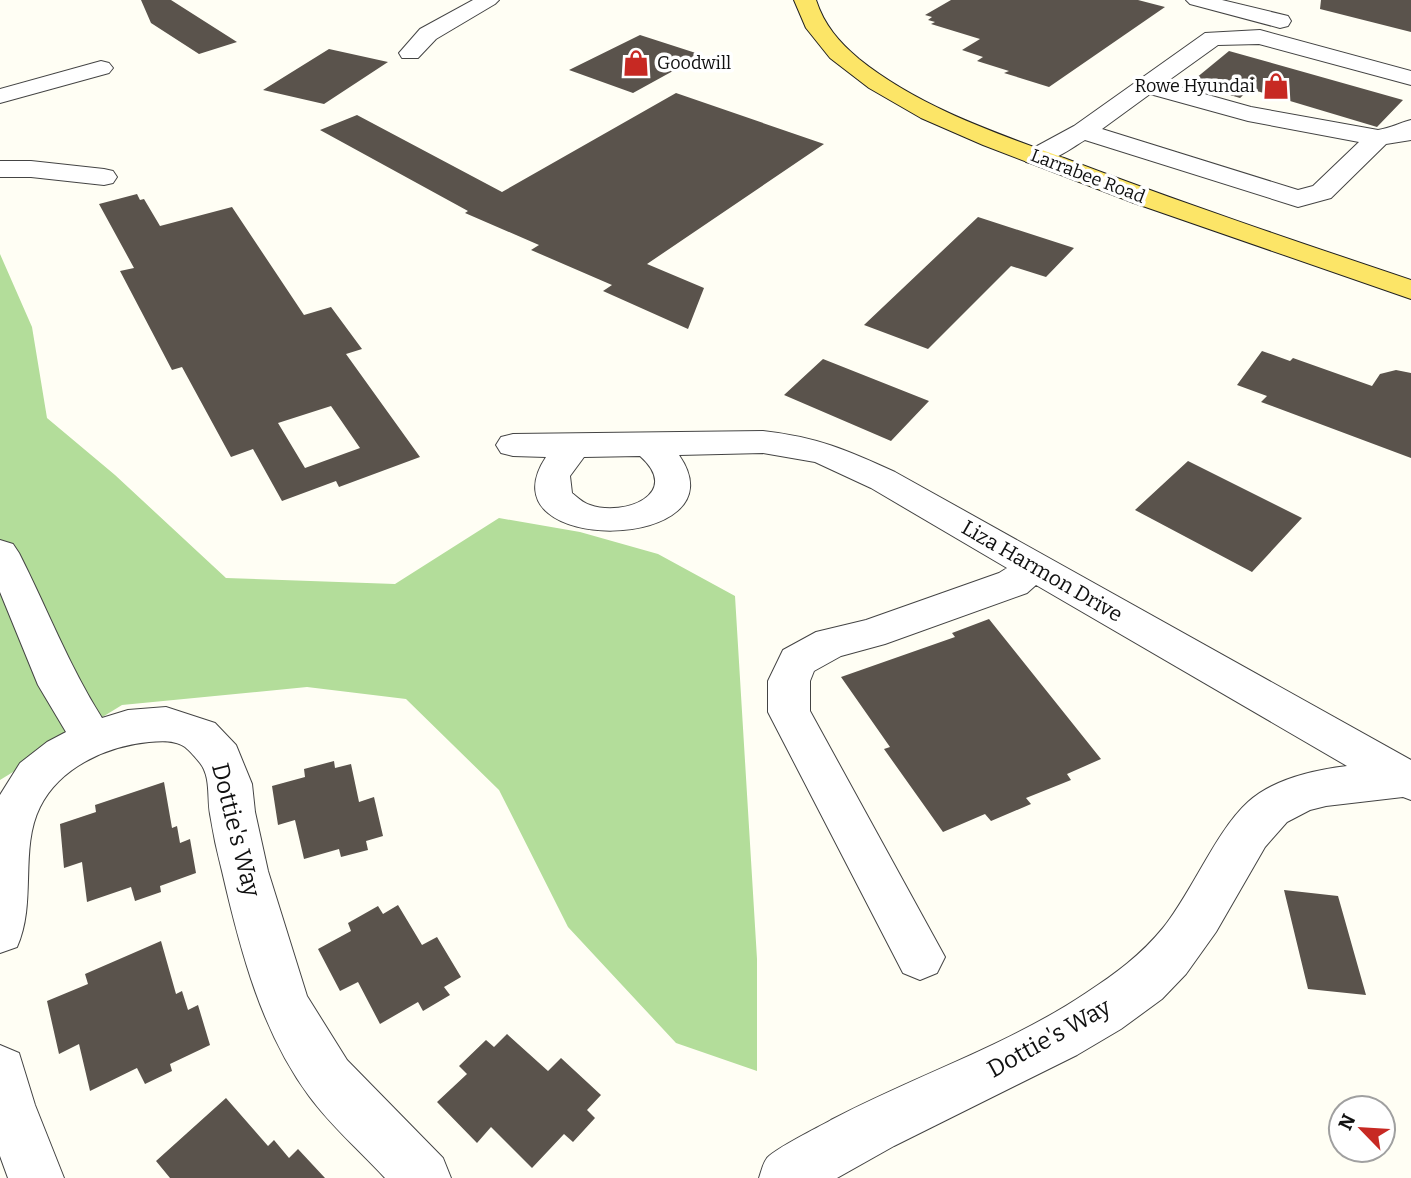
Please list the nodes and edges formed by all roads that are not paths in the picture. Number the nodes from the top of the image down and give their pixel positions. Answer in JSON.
{"nodes":[{"id":1,"x":488,"y":0,"type":"edge"},
{"id":2,"x":805,"y":0,"type":"edge"},
{"id":3,"x":1197,"y":0,"type":"edge"},
{"id":4,"x":1260,"y":37,"type":"junction"},
{"id":5,"x":1371,"y":45,"type":"dead end"},
{"id":6,"x":410,"y":53,"type":"dead end"},
{"id":7,"x":25,"y":66,"type":"dead end"},
{"id":8,"x":102,"y":68,"type":"dead end"},
{"id":9,"x":0,"y":73,"type":"edge"},
{"id":10,"x":1411,"y":78,"type":"edge"},
{"id":11,"x":1149,"y":86,"type":"junction"},
{"id":12,"x":0,"y":96,"type":"edge"},
{"id":13,"x":1411,"y":96,"type":"edge"},
{"id":14,"x":1411,"y":127,"type":"edge"},
{"id":15,"x":1083,"y":131,"type":"junction"},
{"id":16,"x":1378,"y":138,"type":"junction"},
{"id":17,"x":1035,"y":157,"type":"junction"},
{"id":18,"x":0,"y":169,"type":"edge"},
{"id":19,"x":104,"y":177,"type":"dead end"},
{"id":20,"x":1411,"y":290,"type":"edge"},
{"id":21,"x":513,"y":445,"type":"dead end"},
{"id":22,"x":649,"y":445,"type":"junction"},
{"id":23,"x":574,"y":446,"type":"junction"},
{"id":24,"x":0,"y":553,"type":"edge"},
{"id":25,"x":1033,"y":567,"type":"junction"},
{"id":26,"x":92,"y":738,"type":"junction"},
{"id":27,"x":1408,"y":780,"type":"edge"},
{"id":28,"x":0,"y":931,"type":"edge"},
{"id":29,"x":920,"y":957,"type":"dead end"},
{"id":30,"x":0,"y":1071,"type":"edge"},
{"id":31,"x":36,"y":1178,"type":"edge"},
{"id":32,"x":423,"y":1178,"type":"edge"},
{"id":33,"x":787,"y":1178,"type":"edge"}],
"edges":[{"from":1,"to":6,"type":"street"},
{"from":2,"to":17,"type":"main road","name":"Larrabee Road"},
{"from":3,"to":5,"type":"street"},
{"from":4,"to":10,"type":"street"},
{"from":4,"to":11,"type":"street"},
{"from":4,"to":13,"type":"street"},
{"from":7,"to":9,"type":"street"},
{"from":8,"to":12,"type":"street"},
{"from":11,"to":15,"type":"street"},
{"from":11,"to":16,"type":"street"},
{"from":14,"to":16,"type":"street"},
{"from":15,"to":16,"type":"street"},
{"from":15,"to":17,"type":"street"},
{"from":17,"to":20,"type":"main road","name":"Larrabee Road"},
{"from":18,"to":19,"type":"street"},
{"from":21,"to":23,"type":"street","name":"Liza Harmon Drive"},
{"from":22,"to":23,"type":"street","name":"Liza Harmon Drive"},
{"from":22,"to":23,"type":"street"},
{"from":22,"to":25,"type":"street","name":"Liza Harmon Drive"},
{"from":24,"to":26,"type":"street"},
{"from":25,"to":27,"type":"street","name":"Liza Harmon Drive"},
{"from":25,"to":29,"type":"street"},
{"from":26,"to":28,"type":"street","name":"Dottie's Way"},
{"from":26,"to":32,"type":"street","name":"Dottie's Way"},
{"from":27,"to":33,"type":"street","name":"Dottie's Way"},
{"from":30,"to":31,"type":"street"}]}
